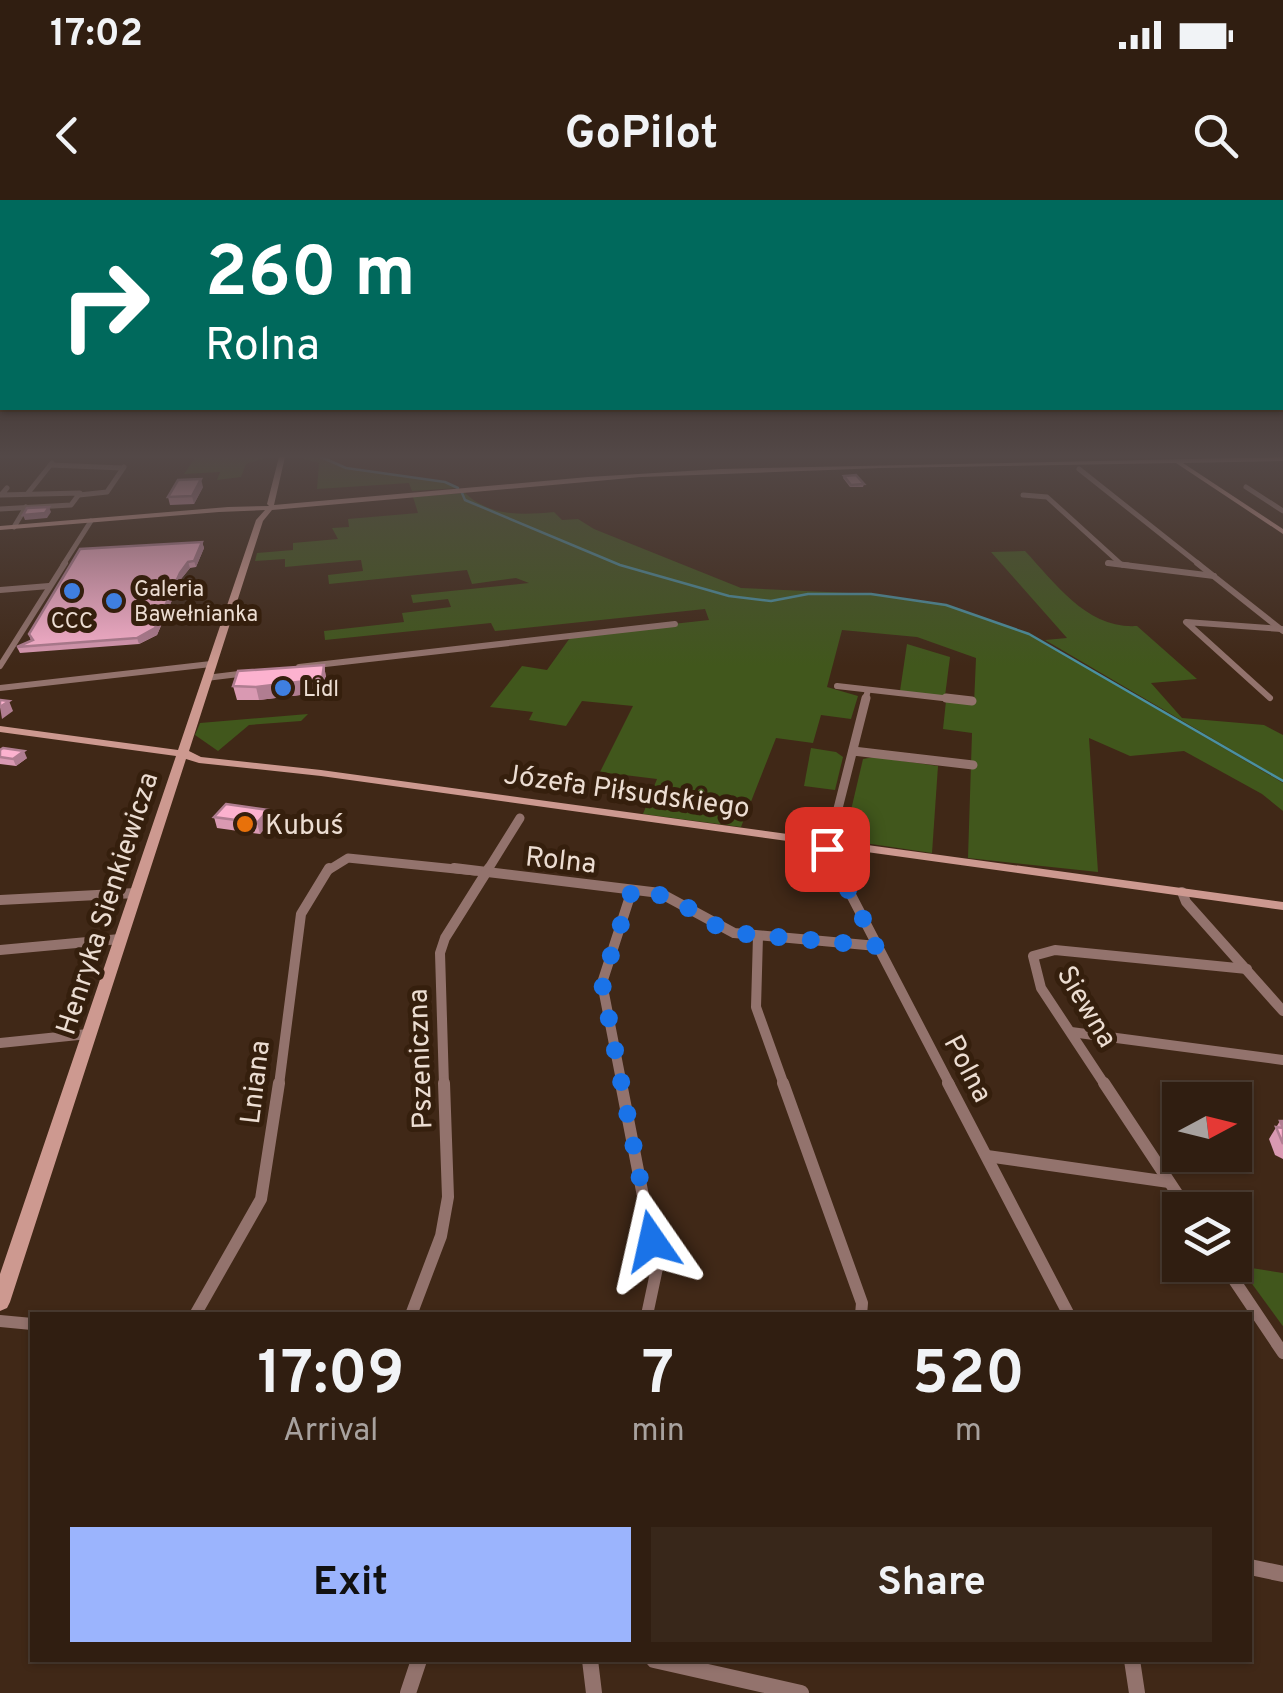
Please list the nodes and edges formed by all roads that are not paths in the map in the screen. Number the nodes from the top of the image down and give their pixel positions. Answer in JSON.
{"nodes":[{"id":1,"x":30,"y":527,"type":"edge"},
{"id":2,"x":87,"y":527,"type":"edge"},
{"id":3,"x":252,"y":527,"type":"edge"},
{"id":4,"x":1080,"y":527,"type":"edge"},
{"id":5,"x":1152,"y":527,"type":"edge"},
{"id":6,"x":4,"y":529,"type":"edge"},
{"id":7,"x":1108,"y":563,"type":"dead end"},
{"id":8,"x":1122,"y":564,"type":"junction"},
{"id":9,"x":1214,"y":576,"type":"junction"},
{"id":10,"x":49,"y":586,"type":"junction"},
{"id":11,"x":0,"y":590,"type":"edge"},
{"id":12,"x":675,"y":624,"type":"dead end"},
{"id":13,"x":1282,"y":629,"type":"edge"},
{"id":14,"x":211,"y":664,"type":"junction"},
{"id":15,"x":0,"y":666,"type":"edge"},
{"id":16,"x":282,"y":669,"type":"edge"},
{"id":17,"x":265,"y":671,"type":"edge"},
{"id":18,"x":206,"y":678,"type":"junction"},
{"id":19,"x":837,"y":686,"type":"dead end"},
{"id":20,"x":0,"y":688,"type":"edge"},
{"id":21,"x":868,"y":690,"type":"junction"},
{"id":22,"x":1270,"y":698,"type":"dead end"},
{"id":23,"x":972,"y":701,"type":"dead end"},
{"id":24,"x":0,"y":729,"type":"edge"},
{"id":25,"x":186,"y":736,"type":"junction"},
{"id":26,"x":148,"y":749,"type":"junction"},
{"id":27,"x":853,"y":750,"type":"junction"},
{"id":28,"x":213,"y":755,"type":"junction"},
{"id":29,"x":180,"y":760,"type":"junction"},
{"id":30,"x":973,"y":766,"type":"dead end"},
{"id":31,"x":321,"y":773,"type":"junction"},
{"id":32,"x":520,"y":818,"type":"dead end"},
{"id":33,"x":828,"y":843,"type":"junction"},
{"id":34,"x":348,"y":858,"type":"joint"},
{"id":35,"x":485,"y":873,"type":"junction"},
{"id":36,"x":632,"y":890,"type":"junction"},
{"id":37,"x":136,"y":892,"type":"junction"},
{"id":38,"x":1182,"y":892,"type":"junction"},
{"id":39,"x":0,"y":900,"type":"edge"},
{"id":40,"x":1283,"y":906,"type":"edge"},
{"id":41,"x":758,"y":936,"type":"junction"},
{"id":42,"x":120,"y":939,"type":"junction"},
{"id":43,"x":877,"y":946,"type":"junction"},
{"id":44,"x":0,"y":950,"type":"edge"},
{"id":45,"x":1246,"y":970,"type":"junction"},
{"id":46,"x":1283,"y":1011,"type":"edge"},
{"id":47,"x":1071,"y":1032,"type":"junction"},
{"id":48,"x":88,"y":1034,"type":"junction"},
{"id":49,"x":0,"y":1043,"type":"edge"},
{"id":50,"x":1283,"y":1060,"type":"edge"},
{"id":51,"x":987,"y":1156,"type":"junction"},
{"id":52,"x":1169,"y":1182,"type":"junction"},
{"id":53,"x":1176,"y":1192,"type":"edge"},
{"id":54,"x":1236,"y":1282,"type":"edge"},
{"id":55,"x":0,"y":1302,"type":"edge"},
{"id":56,"x":197,"y":1312,"type":"edge"},
{"id":57,"x":412,"y":1312,"type":"edge"},
{"id":58,"x":648,"y":1312,"type":"edge"},
{"id":59,"x":861,"y":1312,"type":"edge"},
{"id":60,"x":1068,"y":1312,"type":"edge"},
{"id":61,"x":0,"y":1321,"type":"edge"},
{"id":62,"x":30,"y":1324,"type":"edge"},
{"id":63,"x":1283,"y":1352,"type":"edge"},
{"id":64,"x":1252,"y":1568,"type":"edge"},
{"id":65,"x":1283,"y":1574,"type":"edge"},
{"id":66,"x":417,"y":1662,"type":"edge"},
{"id":67,"x":590,"y":1662,"type":"edge"},
{"id":68,"x":663,"y":1662,"type":"edge"},
{"id":69,"x":1132,"y":1662,"type":"edge"},
{"id":70,"x":408,"y":1693,"type":"edge"},
{"id":71,"x":594,"y":1693,"type":"edge"},
{"id":72,"x":801,"y":1693,"type":"edge"},
{"id":73,"x":1137,"y":1693,"type":"edge"}],
"edges":[{"from":1,"to":6,"type":"main road"},
{"from":2,"to":10,"type":"street"},
{"from":3,"to":14,"type":"main road","name":"Henryka Sienkiewicza"},
{"from":4,"to":8,"type":"street"},
{"from":5,"to":9,"type":"street"},
{"from":7,"to":8,"type":"street"},
{"from":8,"to":9,"type":"street"},
{"from":9,"to":13,"type":"street"},
{"from":10,"to":11,"type":"street"},
{"from":10,"to":15,"type":"street"},
{"from":12,"to":16,"type":"street"},
{"from":13,"to":22,"type":"street"},
{"from":14,"to":18,"type":"main road","name":"Henryka Sienkiewicza"},
{"from":14,"to":20,"type":"street"},
{"from":17,"to":18,"type":"street"},
{"from":18,"to":25,"type":"main road","name":"Henryka Sienkiewicza"},
{"from":19,"to":21,"type":"street"},
{"from":21,"to":23,"type":"street"},
{"from":21,"to":27,"type":"street"},
{"from":24,"to":26,"type":"main road","name":"Józefa Piłsudskiego"},
{"from":25,"to":26,"type":"main road"},
{"from":25,"to":28,"type":"main road"},
{"from":25,"to":29,"type":"main road","name":"Henryka Sienkiewicza"},
{"from":26,"to":29,"type":"main road","name":"Józefa Piłsudskiego"},
{"from":27,"to":30,"type":"street"},
{"from":27,"to":33,"type":"street"},
{"from":28,"to":29,"type":"main road","name":"Józefa Piłsudskiego"},
{"from":28,"to":31,"type":"main road","name":"Józefa Piłsudskiego"},
{"from":29,"to":31,"type":"main road","name":"Józefa Piłsudskiego"},
{"from":29,"to":37,"type":"main road","name":"Henryka Sienkiewicza"},
{"from":31,"to":33,"type":"main road","name":"Józefa Piłsudskiego"},
{"from":32,"to":35,"type":"street","name":"Pszeniczna"},
{"from":33,"to":38,"type":"main road","name":"Józefa Piłsudskiego"},
{"from":33,"to":43,"type":"street","name":"Polna"},
{"from":34,"to":35,"type":"street","name":"Rolna"},
{"from":34,"to":56,"type":"street","name":"Lniana"},
{"from":35,"to":36,"type":"street","name":"Rolna"},
{"from":35,"to":57,"type":"street","name":"Pszeniczna"},
{"from":36,"to":41,"type":"street","name":"Rolna"},
{"from":36,"to":58,"type":"street"},
{"from":37,"to":39,"type":"street"},
{"from":37,"to":42,"type":"main road","name":"Henryka Sienkiewicza"},
{"from":38,"to":40,"type":"main road","name":"Józefa Piłsudskiego"},
{"from":38,"to":45,"type":"street"},
{"from":41,"to":43,"type":"street","name":"Rolna"},
{"from":41,"to":59,"type":"street"},
{"from":42,"to":44,"type":"street"},
{"from":42,"to":48,"type":"main road","name":"Henryka Sienkiewicza"},
{"from":43,"to":51,"type":"street","name":"Polna"},
{"from":45,"to":46,"type":"street"},
{"from":45,"to":47,"type":"street","name":"Siewna"},
{"from":47,"to":50,"type":"street"},
{"from":47,"to":52,"type":"street","name":"Siewna"},
{"from":48,"to":49,"type":"street"},
{"from":48,"to":55,"type":"main road","name":"Henryka Sienkiewicza"},
{"from":51,"to":52,"type":"street"},
{"from":51,"to":60,"type":"street","name":"Polna"},
{"from":52,"to":53,"type":"street","name":"Siewna"},
{"from":54,"to":63,"type":"street"},
{"from":61,"to":62,"type":"street"},
{"from":64,"to":65,"type":"street"},
{"from":66,"to":70,"type":"street"},
{"from":67,"to":71,"type":"street"},
{"from":68,"to":72,"type":"street"},
{"from":69,"to":73,"type":"street"}]}
